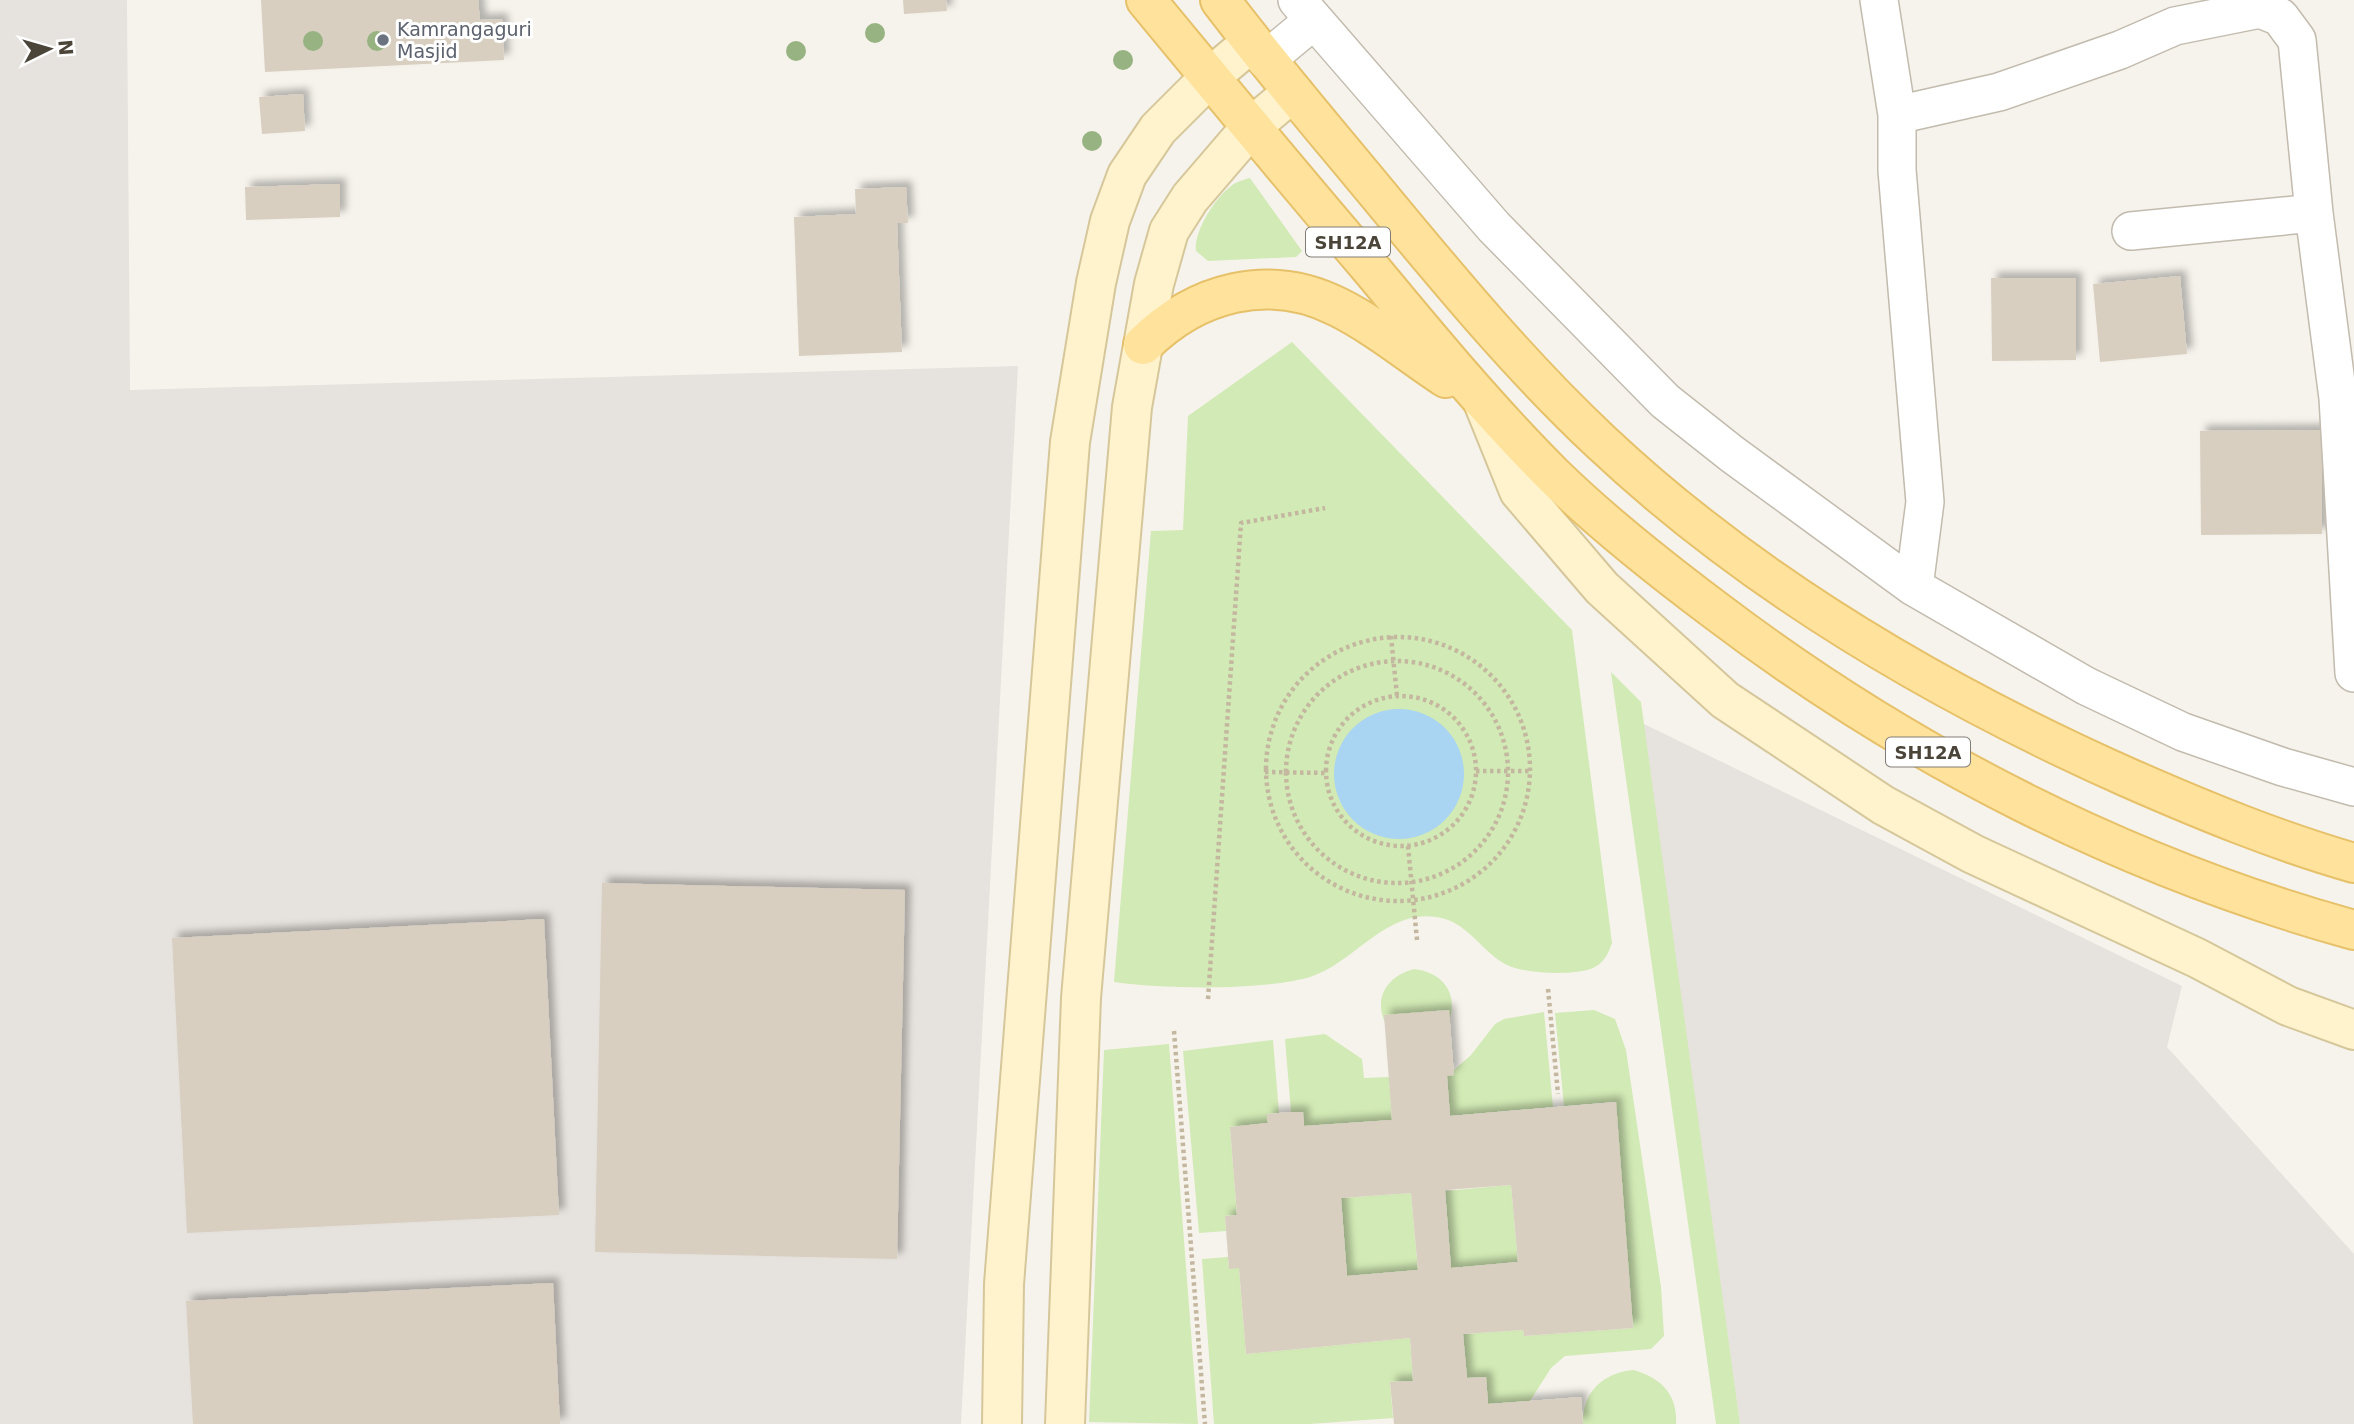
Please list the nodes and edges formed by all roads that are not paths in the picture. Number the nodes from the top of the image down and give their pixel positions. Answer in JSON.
{"nodes":[{"id":1,"x":1146,"y":0,"type":"edge"},
{"id":2,"x":1220,"y":0,"type":"edge"},
{"id":3,"x":1879,"y":0,"type":"edge"},
{"id":4,"x":1306,"y":10,"type":"edge"},
{"id":5,"x":2171,"y":13,"type":"edge"},
{"id":6,"x":1259,"y":51,"type":"junction"},
{"id":7,"x":1210,"y":78,"type":"junction"},
{"id":8,"x":1293,"y":92,"type":"junction"},
{"id":9,"x":1897,"y":115,"type":"junction"},
{"id":10,"x":1251,"y":127,"type":"junction"},
{"id":11,"x":2314,"y":212,"type":"junction"},
{"id":12,"x":2131,"y":231,"type":"dead end"},
{"id":13,"x":1143,"y":345,"type":"junction"},
{"id":14,"x":2346,"y":396,"type":"edge"},
{"id":15,"x":1483,"y":402,"type":"junction"},
{"id":16,"x":1070,"y":442,"type":"junction"},
{"id":17,"x":1129,"y":447,"type":"junction"},
{"id":18,"x":1914,"y":587,"type":"junction"},
{"id":19,"x":2354,"y":673,"type":"edge"},
{"id":20,"x":2354,"y":787,"type":"edge"},
{"id":21,"x":2354,"y":863,"type":"edge"},
{"id":22,"x":2354,"y":930,"type":"edge"},
{"id":23,"x":1026,"y":1004,"type":"junction"},
{"id":24,"x":1080,"y":1007,"type":"junction"},
{"id":25,"x":2354,"y":1030,"type":"edge"},
{"id":26,"x":1002,"y":1424,"type":"edge"},
{"id":27,"x":1065,"y":1424,"type":"edge"}],
"edges":[{"from":1,"to":7,"type":"main road","number":"SH12A"},
{"from":2,"to":6,"type":"main road","number":"SH12A"},
{"from":3,"to":9,"type":"street"},
{"from":4,"to":6,"type":"street"},
{"from":4,"to":18,"type":"street"},
{"from":5,"to":9,"type":"street"},
{"from":5,"to":11,"type":"street"},
{"from":6,"to":7,"type":"street"},
{"from":6,"to":8,"type":"main road","number":"SH12A"},
{"from":7,"to":10,"type":"main road","number":"SH12A"},
{"from":7,"to":16,"type":"street"},
{"from":8,"to":10,"type":"street"},
{"from":8,"to":21,"type":"main road","number":"SH12A"},
{"from":9,"to":18,"type":"street"},
{"from":10,"to":13,"type":"street"},
{"from":10,"to":15,"type":"main road","number":"SH12A"},
{"from":11,"to":12,"type":"street"},
{"from":11,"to":14,"type":"street"},
{"from":13,"to":15,"type":"main road"},
{"from":13,"to":17,"type":"street"},
{"from":14,"to":19,"type":"street"},
{"from":15,"to":22,"type":"main road","number":"SH12A"},
{"from":15,"to":25,"type":"street"},
{"from":16,"to":17,"type":"street"},
{"from":16,"to":23,"type":"street"},
{"from":17,"to":24,"type":"street"},
{"from":18,"to":20,"type":"street"},
{"from":23,"to":24,"type":"street"},
{"from":23,"to":26,"type":"street"},
{"from":24,"to":27,"type":"street"}]}
